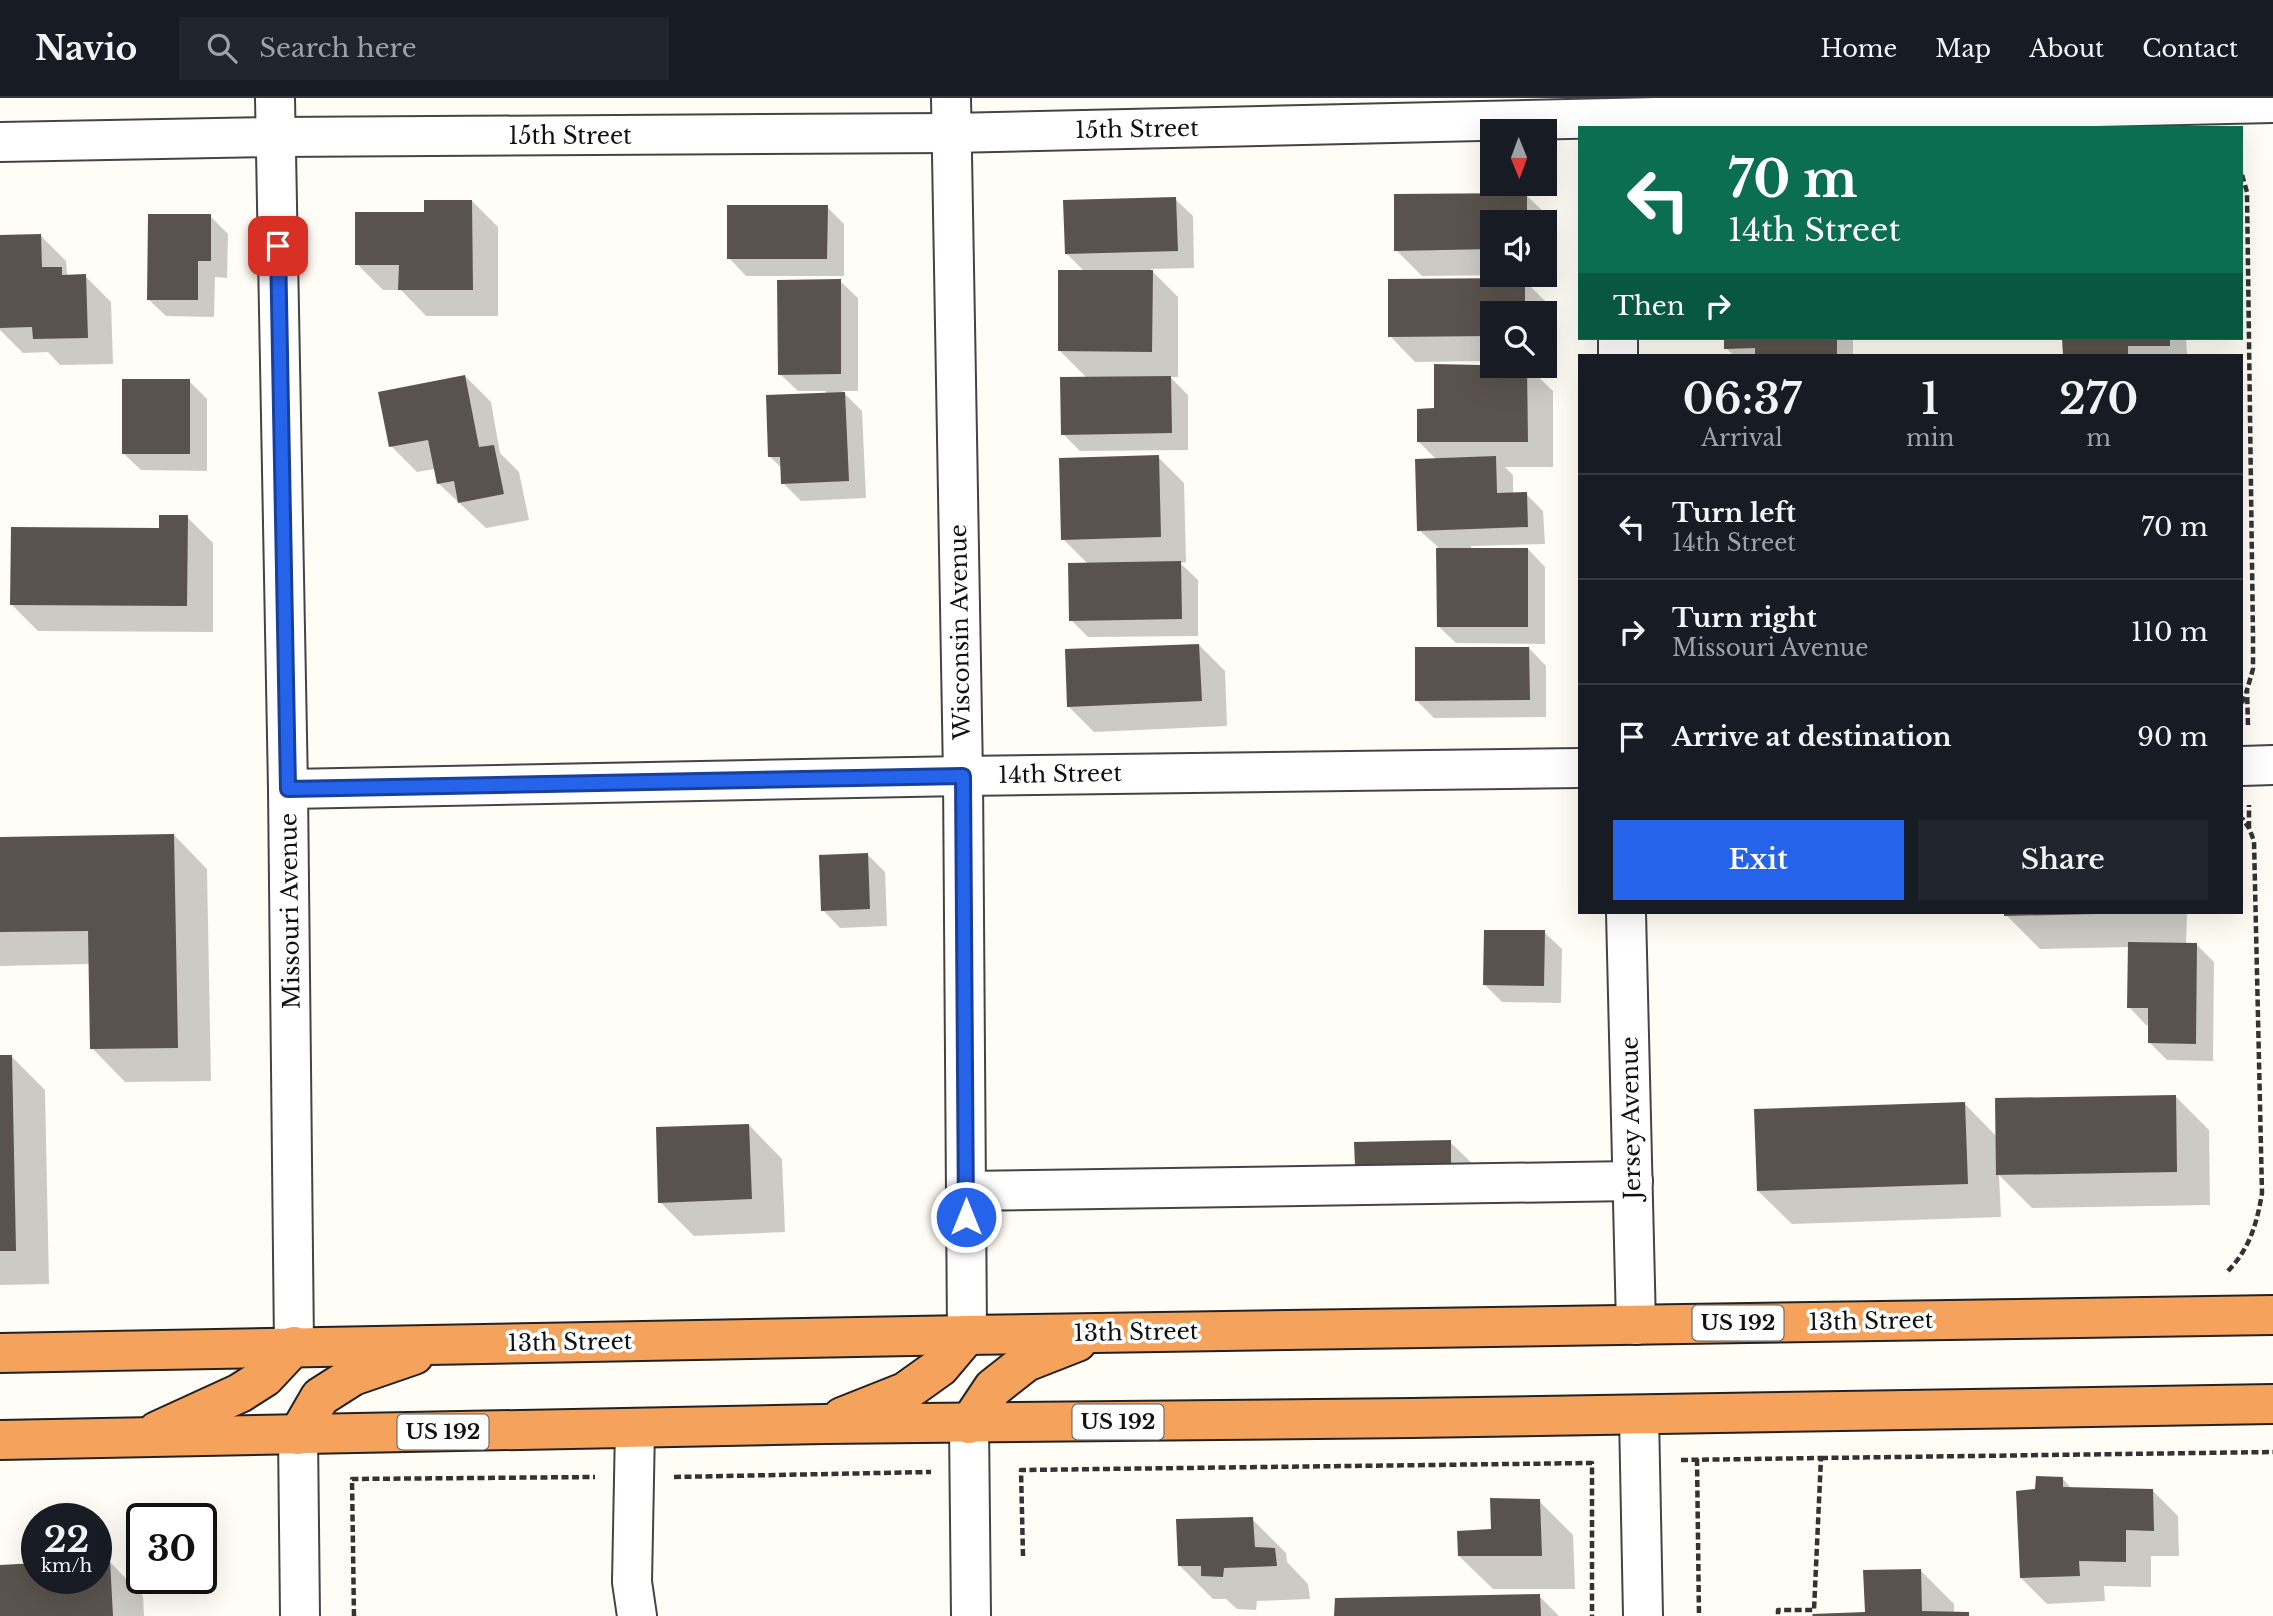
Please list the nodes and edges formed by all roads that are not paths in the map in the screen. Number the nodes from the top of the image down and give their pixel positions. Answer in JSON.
{"nodes":[{"id":1,"x":275,"y":98,"type":"edge"},
{"id":2,"x":2273,"y":103,"type":"edge"},
{"id":3,"x":1616,"y":114,"type":"edge"},
{"id":4,"x":951,"y":116,"type":"edge"},
{"id":5,"x":276,"y":137,"type":"junction"},
{"id":6,"x":0,"y":142,"type":"edge"},
{"id":7,"x":2243,"y":765,"type":"edge"},
{"id":8,"x":2273,"y":765,"type":"edge"},
{"id":9,"x":1578,"y":768,"type":"edge"},
{"id":10,"x":963,"y":776,"type":"junction"},
{"id":11,"x":288,"y":789,"type":"junction"},
{"id":12,"x":1626,"y":914,"type":"edge"},
{"id":13,"x":1633,"y":1181,"type":"junction"},
{"id":14,"x":966,"y":1191,"type":"junction"},
{"id":15,"x":2273,"y":1315,"type":"edge"},
{"id":16,"x":1636,"y":1325,"type":"junction"},
{"id":17,"x":1098,"y":1333,"type":"junction"},
{"id":18,"x":967,"y":1335,"type":"junction"},
{"id":19,"x":446,"y":1344,"type":"junction"},
{"id":20,"x":294,"y":1346,"type":"junction"},
{"id":21,"x":0,"y":1353,"type":"edge"},
{"id":22,"x":2273,"y":1404,"type":"edge"},
{"id":23,"x":1639,"y":1415,"type":"junction"},
{"id":24,"x":824,"y":1424,"type":"junction"},
{"id":25,"x":969,"y":1424,"type":"junction"},
{"id":26,"x":635,"y":1428,"type":"junction"},
{"id":27,"x":298,"y":1435,"type":"junction"},
{"id":28,"x":142,"y":1438,"type":"junction"},
{"id":29,"x":0,"y":1440,"type":"edge"},
{"id":30,"x":300,"y":1616,"type":"edge"},
{"id":31,"x":637,"y":1616,"type":"edge"},
{"id":32,"x":971,"y":1616,"type":"edge"},
{"id":33,"x":1643,"y":1616,"type":"edge"}],
"edges":[{"from":1,"to":5,"type":"street","name":"Missouri Avenue"},
{"from":2,"to":3,"type":"street","name":"15th Street"},
{"from":3,"to":4,"type":"street","name":"15th Street"},
{"from":4,"to":5,"type":"street","name":"15th Street"},
{"from":4,"to":10,"type":"street","name":"Wisconsin Avenue"},
{"from":5,"to":6,"type":"street","name":"15th Street"},
{"from":5,"to":11,"type":"street","name":"Missouri Avenue"},
{"from":7,"to":8,"type":"street"},
{"from":9,"to":10,"type":"street","name":"14th Street"},
{"from":10,"to":11,"type":"street","name":"14th Street"},
{"from":10,"to":14,"type":"street","name":"Wisconsin Avenue"},
{"from":11,"to":20,"type":"street","name":"Missouri Avenue"},
{"from":12,"to":13,"type":"street","name":"Jersey Avenue"},
{"from":13,"to":14,"type":"street"},
{"from":13,"to":16,"type":"street","name":"Jersey Avenue"},
{"from":14,"to":18,"type":"street","name":"Wisconsin Avenue"},
{"from":15,"to":16,"type":"highway","name":"13th Street","number":"US 192"},
{"from":16,"to":17,"type":"highway","name":"13th Street","number":"US 192"},
{"from":17,"to":18,"type":"highway","name":"13th Street","number":"US 192"},
{"from":17,"to":25,"type":"highway"},
{"from":18,"to":19,"type":"highway","name":"13th Street","number":"US 192"},
{"from":18,"to":24,"type":"highway"},
{"from":19,"to":20,"type":"highway","name":"13th Street","number":"US 192"},
{"from":19,"to":27,"type":"highway"},
{"from":20,"to":21,"type":"highway","name":"13th Street","number":"US 192"},
{"from":20,"to":28,"type":"highway"},
{"from":22,"to":23,"type":"highway","number":"US 192"},
{"from":23,"to":25,"type":"highway","number":"US 192"},
{"from":23,"to":33,"type":"street"},
{"from":24,"to":25,"type":"highway","number":"US 192"},
{"from":24,"to":26,"type":"highway","number":"US 192"},
{"from":25,"to":32,"type":"street"},
{"from":26,"to":27,"type":"highway","number":"US 192"},
{"from":26,"to":31,"type":"street"},
{"from":27,"to":28,"type":"highway","number":"US 192"},
{"from":27,"to":30,"type":"street"},
{"from":28,"to":29,"type":"highway","number":"US 192"}]}
